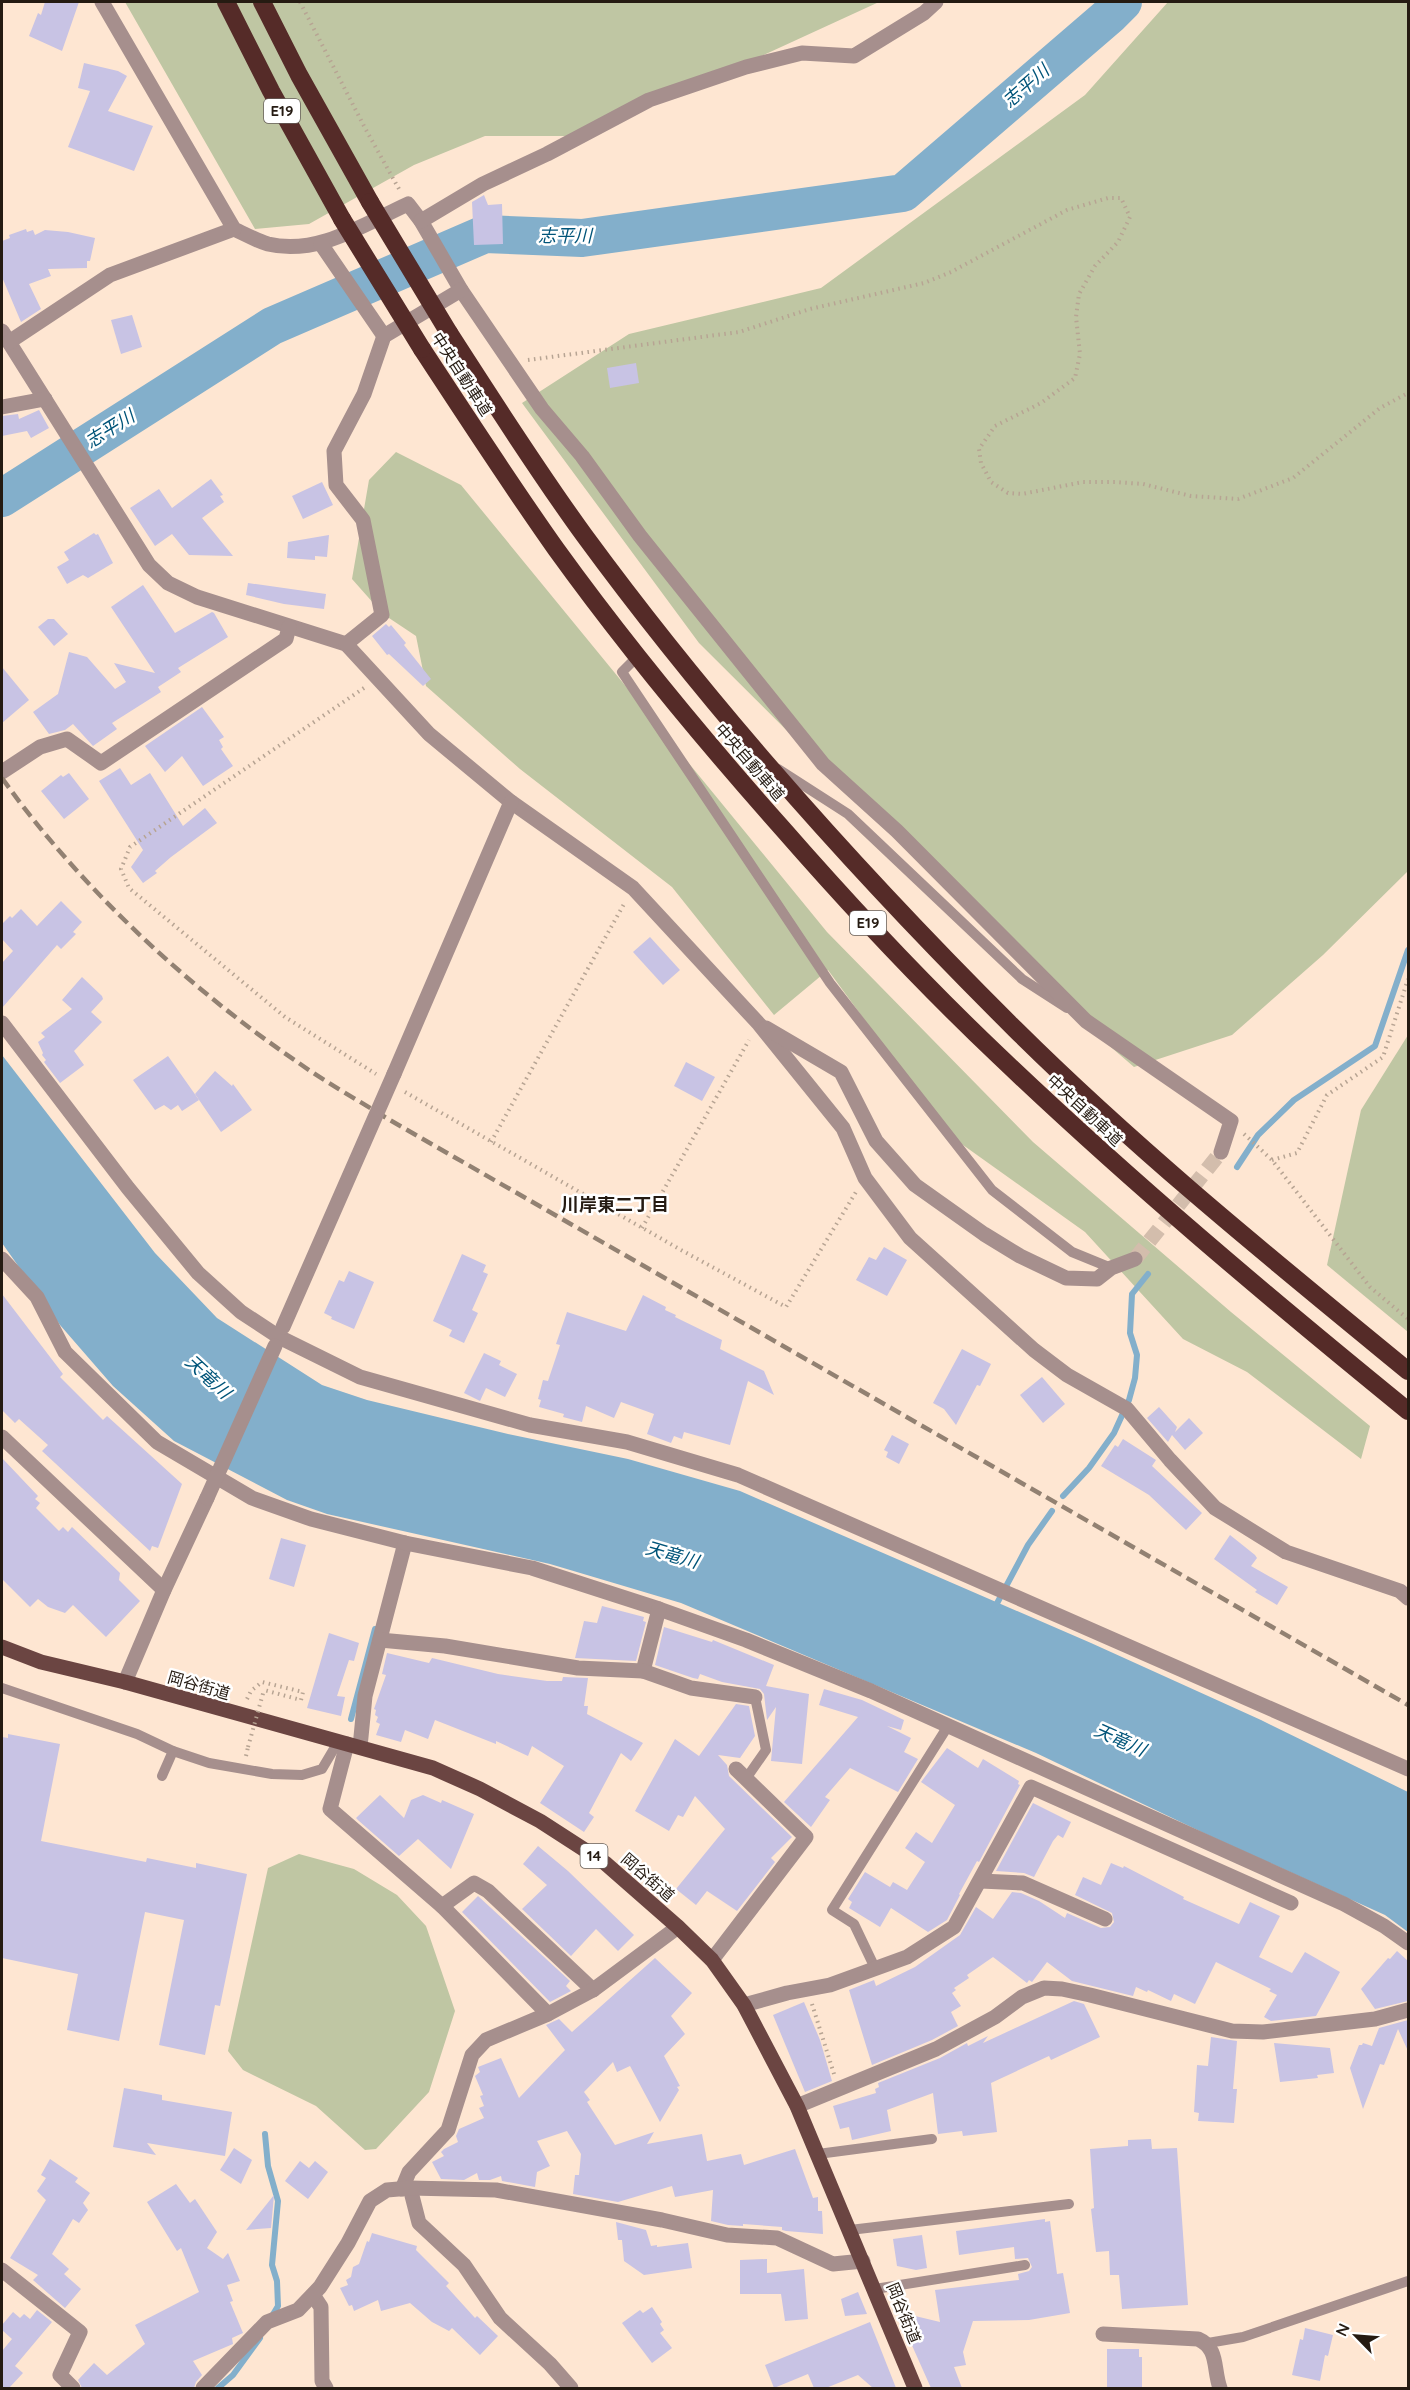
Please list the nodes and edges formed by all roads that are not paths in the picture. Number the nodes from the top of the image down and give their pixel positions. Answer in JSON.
{"nodes":[{"id":1,"x":102,"y":2,"type":"edge"},
{"id":2,"x":226,"y":2,"type":"edge"},
{"id":3,"x":262,"y":2,"type":"edge"},
{"id":4,"x":936,"y":2,"type":"edge"},
{"id":5,"x":421,"y":221,"type":"junction"},
{"id":6,"x":234,"y":229,"type":"junction"},
{"id":7,"x":321,"y":244,"type":"junction"},
{"id":8,"x":461,"y":290,"type":"junction"},
{"id":9,"x":5,"y":336,"type":"edge"},
{"id":10,"x":384,"y":336,"type":"junction"},
{"id":11,"x":45,"y":399,"type":"junction"},
{"id":12,"x":2,"y":407,"type":"edge"},
{"id":13,"x":289,"y":627,"type":"junction"},
{"id":14,"x":346,"y":644,"type":"junction"},
{"id":15,"x":638,"y":656,"type":"junction"},
{"id":16,"x":765,"y":761,"type":"junction"},
{"id":17,"x":2,"y":772,"type":"edge"},
{"id":18,"x":512,"y":802,"type":"junction"},
{"id":19,"x":1086,"y":1021,"type":"junction"},
{"id":20,"x":2,"y":1023,"type":"edge"},
{"id":21,"x":759,"y":1024,"type":"junction"},
{"id":22,"x":1221,"y":1152,"type":"tunnel mouth"},
{"id":23,"x":2,"y":1259,"type":"edge"},
{"id":24,"x":1135,"y":1259,"type":"tunnel mouth"},
{"id":25,"x":1111,"y":1268,"type":"junction"},
{"id":26,"x":279,"y":1336,"type":"junction"},
{"id":27,"x":1408,"y":1371,"type":"edge"},
{"id":28,"x":1408,"y":1411,"type":"edge"},
{"id":29,"x":2,"y":1437,"type":"edge"},
{"id":30,"x":405,"y":1543,"type":"junction"},
{"id":31,"x":164,"y":1590,"type":"junction"},
{"id":32,"x":1408,"y":1598,"type":"edge"},
{"id":33,"x":659,"y":1609,"type":"junction"},
{"id":34,"x":380,"y":1640,"type":"junction"},
{"id":35,"x":2,"y":1647,"type":"edge"},
{"id":36,"x":643,"y":1671,"type":"junction"},
{"id":37,"x":125,"y":1682,"type":"junction"},
{"id":38,"x":2,"y":1688,"type":"edge"},
{"id":39,"x":755,"y":1697,"type":"joint"},
{"id":40,"x":948,"y":1726,"type":"junction"},
{"id":41,"x":349,"y":1744,"type":"junction"},
{"id":42,"x":173,"y":1752,"type":"junction"},
{"id":43,"x":1408,"y":1769,"type":"edge"},
{"id":44,"x":741,"y":1774,"type":"joint"},
{"id":45,"x":162,"y":1776,"type":"dead end"},
{"id":46,"x":981,"y":1881,"type":"junction"},
{"id":47,"x":1291,"y":1903,"type":"dead end"},
{"id":48,"x":442,"y":1906,"type":"junction"},
{"id":49,"x":1105,"y":1919,"type":"dead end"},
{"id":50,"x":678,"y":1927,"type":"junction"},
{"id":51,"x":1408,"y":1942,"type":"edge"},
{"id":52,"x":712,"y":1960,"type":"junction"},
{"id":53,"x":875,"y":1968,"type":"junction"},
{"id":54,"x":592,"y":1990,"type":"junction"},
{"id":55,"x":744,"y":2005,"type":"junction"},
{"id":56,"x":1408,"y":2010,"type":"edge"},
{"id":57,"x":548,"y":2014,"type":"junction"},
{"id":58,"x":797,"y":2106,"type":"junction"},
{"id":59,"x":932,"y":2139,"type":"dead end"},
{"id":60,"x":818,"y":2154,"type":"junction"},
{"id":61,"x":406,"y":2188,"type":"junction"},
{"id":62,"x":1069,"y":2204,"type":"dead end"},
{"id":63,"x":850,"y":2230,"type":"junction"},
{"id":64,"x":863,"y":2261,"type":"junction"},
{"id":65,"x":1025,"y":2265,"type":"dead end"},
{"id":66,"x":2,"y":2270,"type":"edge"},
{"id":67,"x":1408,"y":2281,"type":"edge"},
{"id":68,"x":875,"y":2289,"type":"junction"},
{"id":69,"x":313,"y":2295,"type":"junction"},
{"id":70,"x":1103,"y":2334,"type":"dead end"},
{"id":71,"x":1208,"y":2343,"type":"junction"},
{"id":72,"x":73,"y":2388,"type":"edge"},
{"id":73,"x":203,"y":2388,"type":"edge"},
{"id":74,"x":326,"y":2388,"type":"edge"},
{"id":75,"x":571,"y":2388,"type":"edge"},
{"id":76,"x":915,"y":2388,"type":"edge"},
{"id":77,"x":1220,"y":2388,"type":"edge"}],
"edges":[{"from":1,"to":6,"type":"street"},
{"from":2,"to":15,"type":"highway","name":"中央自動車道","number":"E19","bridge":true},
{"from":3,"to":16,"type":"highway","name":"中央自動車道","number":"E19","bridge":true},
{"from":4,"to":5,"type":"street"},
{"from":5,"to":7,"type":"street"},
{"from":5,"to":8,"type":"street"},
{"from":6,"to":7,"type":"street"},
{"from":6,"to":9,"type":"street"},
{"from":7,"to":10,"type":"street"},
{"from":8,"to":10,"type":"street"},
{"from":8,"to":19,"type":"street"},
{"from":9,"to":11,"type":"street"},
{"from":10,"to":14,"type":"street"},
{"from":11,"to":12,"type":"street"},
{"from":11,"to":13,"type":"street"},
{"from":13,"to":14,"type":"street"},
{"from":13,"to":17,"type":"street"},
{"from":14,"to":18,"type":"street"},
{"from":15,"to":25,"type":"lane"},
{"from":15,"to":28,"type":"highway","name":"中央自動車道","number":"E19"},
{"from":16,"to":19,"type":"lane"},
{"from":16,"to":27,"type":"highway","name":"中央自動車道","number":"E19"},
{"from":18,"to":21,"type":"street"},
{"from":18,"to":26,"type":"street","bridge":true},
{"from":19,"to":22,"type":"street"},
{"from":20,"to":26,"type":"street"},
{"from":21,"to":25,"type":"street"},
{"from":21,"to":32,"type":"street"},
{"from":23,"to":30,"type":"street"},
{"from":24,"to":25,"type":"street"},
{"from":26,"to":31,"type":"street","bridge":true},
{"from":26,"to":43,"type":"street"},
{"from":29,"to":31,"type":"street"},
{"from":30,"to":33,"type":"street"},
{"from":30,"to":34,"type":"street"},
{"from":31,"to":37,"type":"street"},
{"from":33,"to":36,"type":"street"},
{"from":33,"to":40,"type":"street"},
{"from":34,"to":36,"type":"street"},
{"from":34,"to":41,"type":"street"},
{"from":35,"to":37,"type":"main road","name":"岡谷街道","number":"14"},
{"from":36,"to":39,"type":"street"},
{"from":37,"to":41,"type":"main road","name":"岡谷街道","number":"14"},
{"from":38,"to":42,"type":"lane"},
{"from":39,"to":44,"type":"lane"},
{"from":40,"to":51,"type":"street"},
{"from":40,"to":53,"type":"lane"},
{"from":41,"to":42,"type":"lane"},
{"from":41,"to":48,"type":"street"},
{"from":41,"to":50,"type":"main road","name":"岡谷街道","number":"14"},
{"from":42,"to":45,"type":"lane"},
{"from":44,"to":52,"type":"street"},
{"from":46,"to":47,"type":"street"},
{"from":46,"to":49,"type":"street"},
{"from":46,"to":53,"type":"street"},
{"from":48,"to":54,"type":"street"},
{"from":48,"to":57,"type":"street"},
{"from":50,"to":52,"type":"main road","name":"岡谷街道","number":"14"},
{"from":50,"to":54,"type":"street"},
{"from":52,"to":55,"type":"main road","name":"岡谷街道","number":"14"},
{"from":53,"to":55,"type":"street"},
{"from":54,"to":57,"type":"street"},
{"from":55,"to":58,"type":"main road","name":"岡谷街道","number":"14"},
{"from":56,"to":58,"type":"street"},
{"from":57,"to":61,"type":"street"},
{"from":58,"to":60,"type":"main road","name":"岡谷街道","number":"14"},
{"from":59,"to":60,"type":"lane"},
{"from":60,"to":63,"type":"main road","name":"岡谷街道","number":"14"},
{"from":61,"to":64,"type":"street"},
{"from":61,"to":69,"type":"street"},
{"from":61,"to":75,"type":"street"},
{"from":62,"to":63,"type":"lane"},
{"from":63,"to":64,"type":"main road","name":"岡谷街道","number":"14"},
{"from":64,"to":68,"type":"main road","name":"岡谷街道","number":"14"},
{"from":65,"to":68,"type":"lane"},
{"from":66,"to":72,"type":"street"},
{"from":67,"to":71,"type":"lane"},
{"from":68,"to":76,"type":"main road","name":"岡谷街道","number":"14"},
{"from":69,"to":73,"type":"street"},
{"from":69,"to":74,"type":"street"},
{"from":70,"to":71,"type":"street"},
{"from":71,"to":77,"type":"street"}]}
